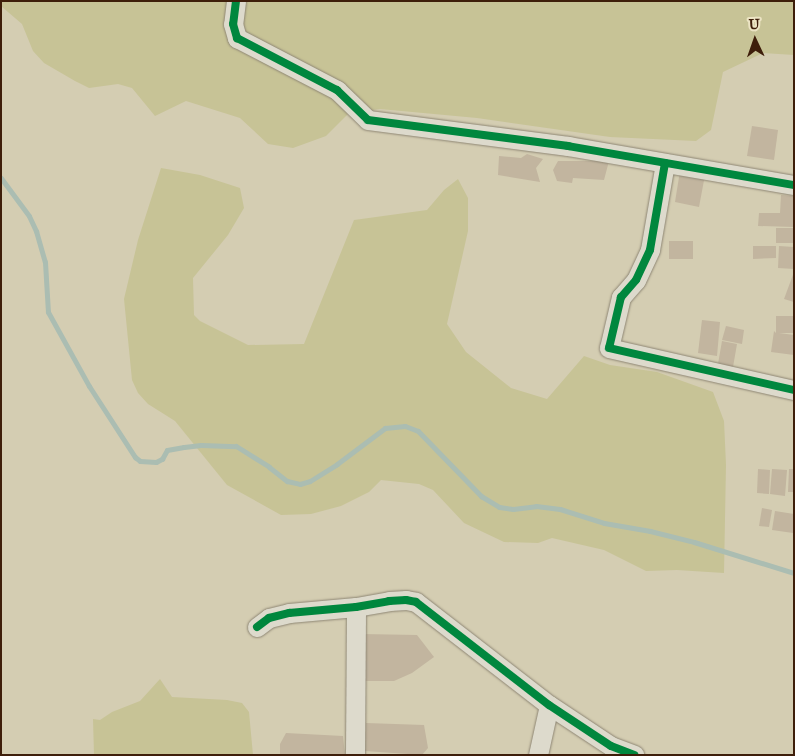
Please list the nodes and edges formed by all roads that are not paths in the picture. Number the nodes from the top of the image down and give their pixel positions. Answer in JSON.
{"nodes":[{"id":1,"x":236,"y":1,"type":"edge"},
{"id":2,"x":666,"y":163,"type":"junction"},
{"id":3,"x":794,"y":185,"type":"edge"},
{"id":4,"x":794,"y":390,"type":"edge"},
{"id":5,"x":356,"y":607,"type":"junction"},
{"id":6,"x":257,"y":627,"type":"dead end"},
{"id":7,"x":549,"y":705,"type":"junction"},
{"id":8,"x":355,"y":755,"type":"edge"},
{"id":9,"x":538,"y":755,"type":"edge"},
{"id":10,"x":634,"y":755,"type":"edge"}],
"edges":[{"from":1,"to":2,"type":"street"},
{"from":2,"to":3,"type":"street"},
{"from":2,"to":4,"type":"street"},
{"from":5,"to":6,"type":"street"},
{"from":5,"to":7,"type":"street"},
{"from":5,"to":8,"type":"street"},
{"from":7,"to":9,"type":"street"},
{"from":7,"to":10,"type":"street"}]}
